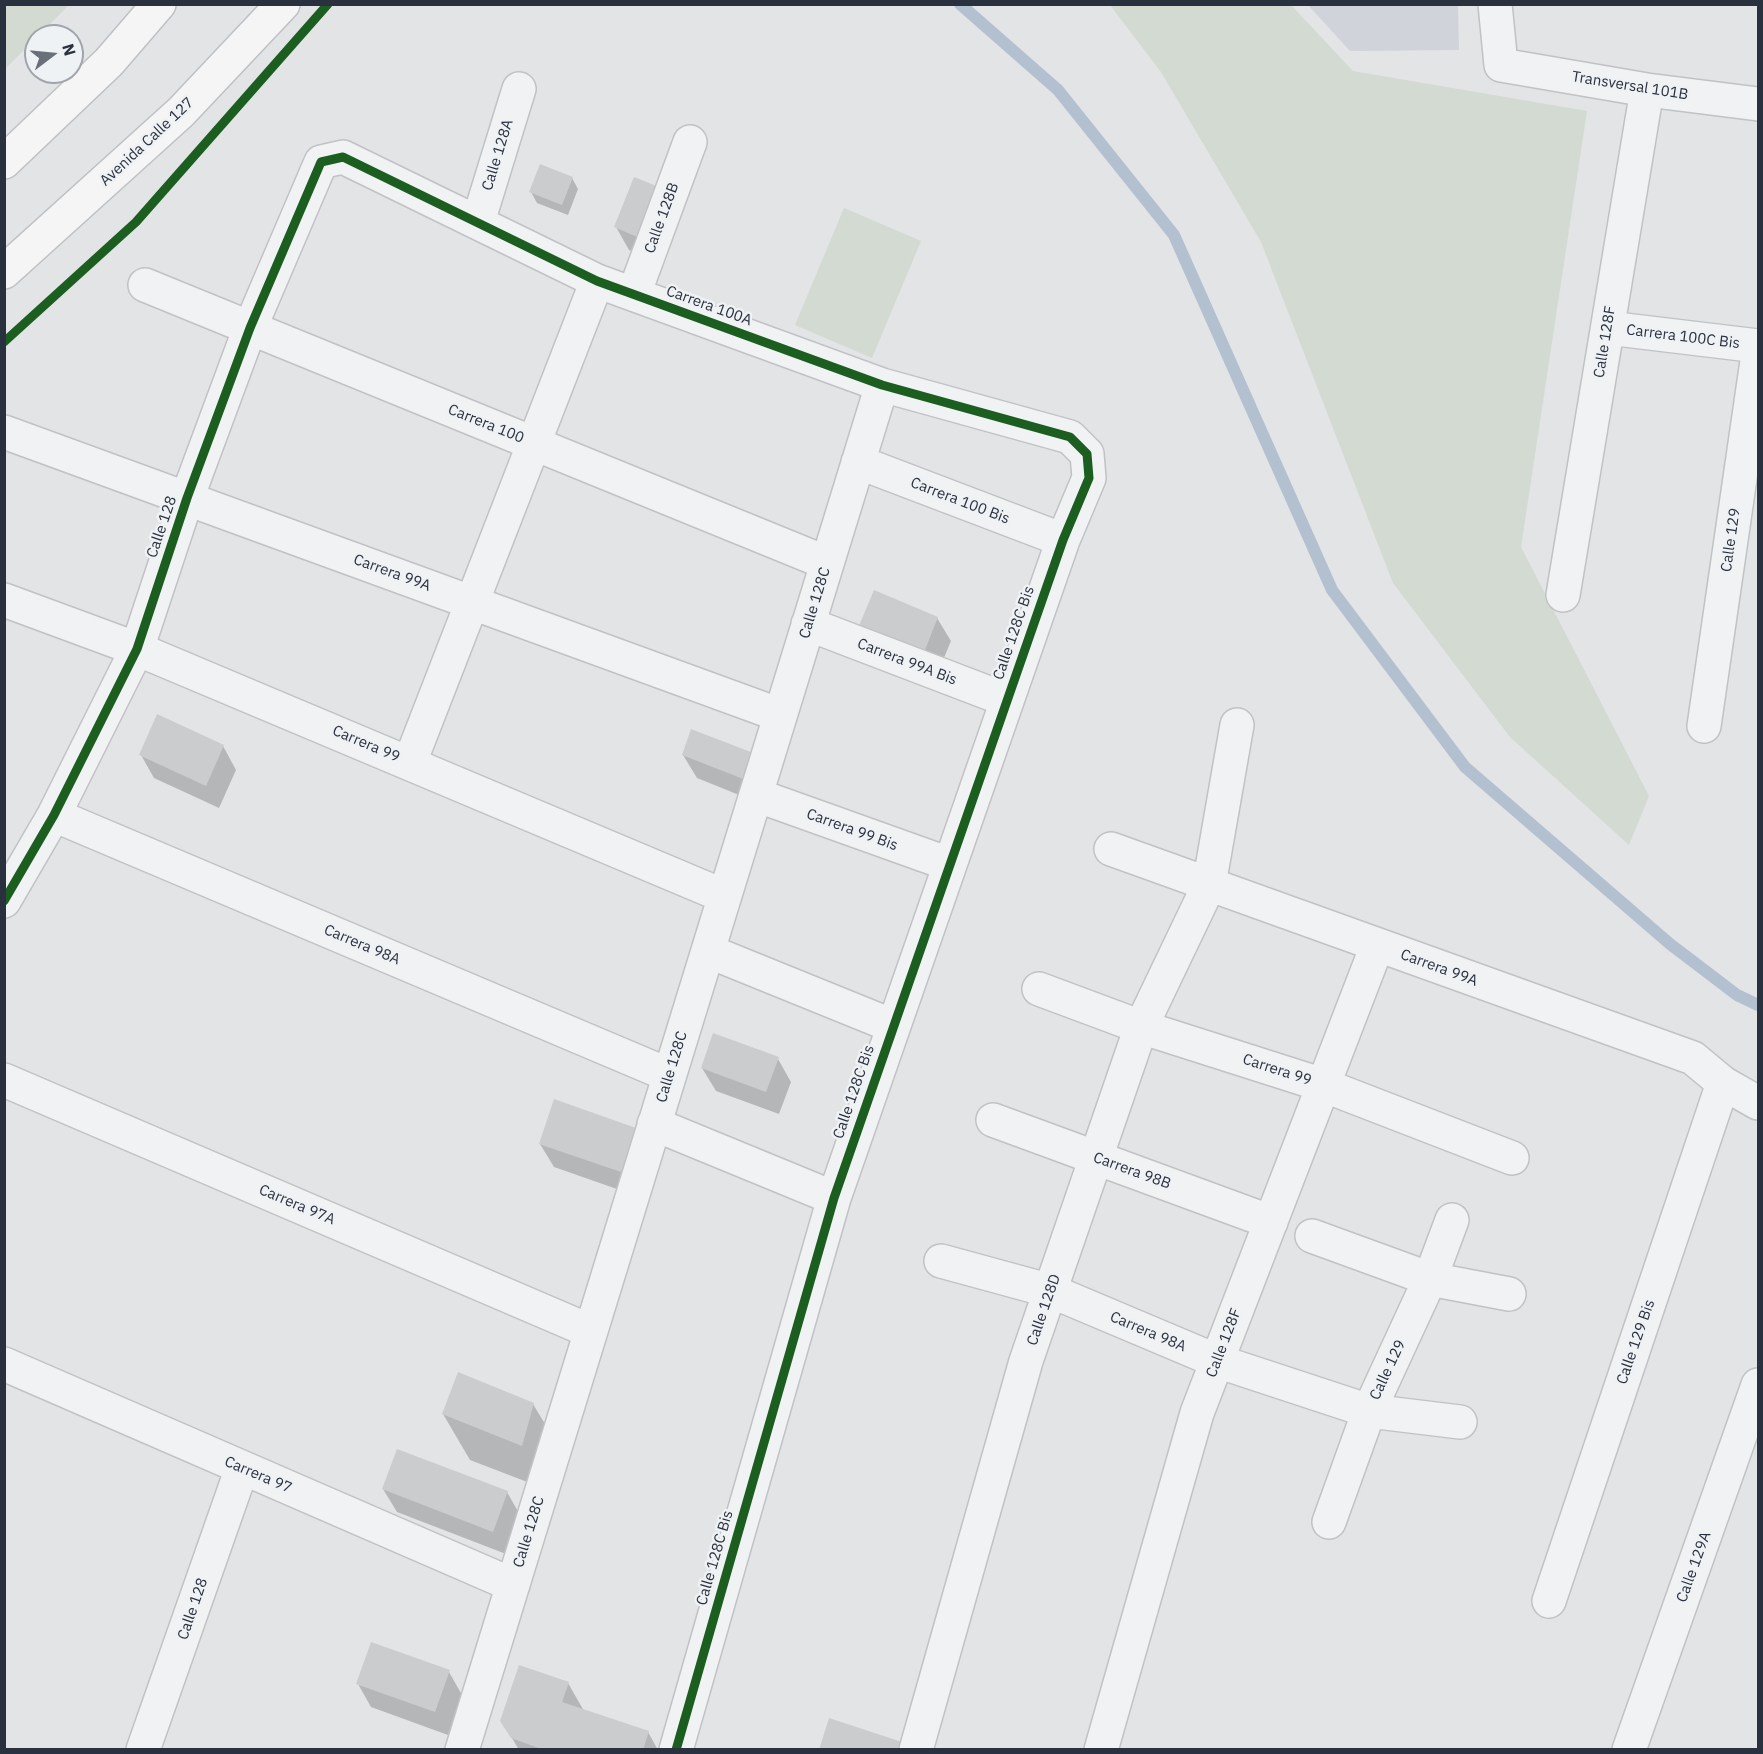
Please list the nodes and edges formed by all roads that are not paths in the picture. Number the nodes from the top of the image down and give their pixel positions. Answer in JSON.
{"nodes":[{"id":1,"x":159,"y":4,"type":"edge"},
{"id":2,"x":1495,"y":4,"type":"edge"},
{"id":3,"x":282,"y":5,"type":"edge"},
{"id":4,"x":519,"y":89,"type":"dead end"},
{"id":5,"x":1647,"y":90,"type":"junction"},
{"id":6,"x":1758,"y":104,"type":"edge"},
{"id":7,"x":690,"y":142,"type":"dead end"},
{"id":8,"x":331,"y":158,"type":"joint"},
{"id":9,"x":4,"y":162,"type":"edge"},
{"id":10,"x":478,"y":222,"type":"junction"},
{"id":11,"x":4,"y":272,"type":"edge"},
{"id":12,"x":597,"y":280,"type":"junction"},
{"id":13,"x":145,"y":285,"type":"dead end"},
{"id":14,"x":634,"y":294,"type":"junction"},
{"id":15,"x":250,"y":328,"type":"junction"},
{"id":16,"x":1608,"y":328,"type":"junction"},
{"id":17,"x":1758,"y":346,"type":"edge"},
{"id":18,"x":1758,"y":354,"type":"edge"},
{"id":19,"x":882,"y":385,"type":"junction"},
{"id":20,"x":4,"y":432,"type":"edge"},
{"id":21,"x":534,"y":443,"type":"junction"},
{"id":22,"x":1087,"y":454,"type":"joint"},
{"id":23,"x":858,"y":462,"type":"junction"},
{"id":24,"x":187,"y":498,"type":"junction"},
{"id":25,"x":1063,"y":540,"type":"junction"},
{"id":26,"x":827,"y":562,"type":"junction"},
{"id":27,"x":1563,"y":595,"type":"dead end"},
{"id":28,"x":4,"y":600,"type":"edge"},
{"id":29,"x":472,"y":602,"type":"junction"},
{"id":30,"x":808,"y":624,"type":"junction"},
{"id":31,"x":137,"y":649,"type":"junction"},
{"id":32,"x":1007,"y":700,"type":"junction"},
{"id":33,"x":780,"y":715,"type":"junction"},
{"id":34,"x":1237,"y":725,"type":"dead end"},
{"id":35,"x":1704,"y":726,"type":"dead end"},
{"id":36,"x":410,"y":762,"type":"junction"},
{"id":37,"x":756,"y":795,"type":"junction"},
{"id":38,"x":54,"y":815,"type":"junction"},
{"id":39,"x":1111,"y":849,"type":"dead end"},
{"id":40,"x":950,"y":864,"type":"junction"},
{"id":41,"x":1209,"y":885,"type":"junction"},
{"id":42,"x":724,"y":896,"type":"junction"},
{"id":43,"x":4,"y":901,"type":"edge"},
{"id":44,"x":1377,"y":946,"type":"junction"},
{"id":45,"x":708,"y":951,"type":"junction"},
{"id":46,"x":1039,"y":989,"type":"dead end"},
{"id":47,"x":893,"y":1026,"type":"junction"},
{"id":48,"x":1141,"y":1027,"type":"junction"},
{"id":49,"x":669,"y":1075,"type":"junction"},
{"id":50,"x":4,"y":1080,"type":"edge"},
{"id":51,"x":1723,"y":1083,"type":"junction"},
{"id":52,"x":1323,"y":1085,"type":"junction"},
{"id":53,"x":1758,"y":1103,"type":"edge"},
{"id":54,"x":993,"y":1120,"type":"dead end"},
{"id":55,"x":654,"y":1124,"type":"junction"},
{"id":56,"x":1096,"y":1158,"type":"junction"},
{"id":57,"x":1512,"y":1158,"type":"dead end"},
{"id":58,"x":834,"y":1198,"type":"junction"},
{"id":59,"x":1452,"y":1220,"type":"dead end"},
{"id":60,"x":1271,"y":1222,"type":"junction"},
{"id":61,"x":1312,"y":1236,"type":"dead end"},
{"id":62,"x":941,"y":1261,"type":"dead end"},
{"id":63,"x":1430,"y":1279,"type":"junction"},
{"id":64,"x":1051,"y":1291,"type":"junction"},
{"id":65,"x":1509,"y":1294,"type":"dead end"},
{"id":66,"x":591,"y":1331,"type":"junction"},
{"id":67,"x":1217,"y":1360,"type":"junction"},
{"id":68,"x":4,"y":1364,"type":"edge"},
{"id":69,"x":1758,"y":1385,"type":"edge"},
{"id":70,"x":1369,"y":1411,"type":"junction"},
{"id":71,"x":1460,"y":1422,"type":"dead end"},
{"id":72,"x":242,"y":1468,"type":"junction"},
{"id":73,"x":1329,"y":1522,"type":"dead end"},
{"id":74,"x":513,"y":1585,"type":"junction"},
{"id":75,"x":1549,"y":1601,"type":"dead end"},
{"id":76,"x":143,"y":1749,"type":"edge"},
{"id":77,"x":462,"y":1749,"type":"edge"},
{"id":78,"x":676,"y":1749,"type":"edge"},
{"id":79,"x":916,"y":1749,"type":"edge"},
{"id":80,"x":1101,"y":1749,"type":"edge"},
{"id":81,"x":1629,"y":1749,"type":"edge"}],
"edges":[{"from":1,"to":9,"type":"main road"},
{"from":2,"to":5,"type":"street","name":"Transversal 101B"},
{"from":3,"to":11,"type":"main road","name":"Avenida Calle 127"},
{"from":4,"to":10,"type":"street","name":"Calle 128A"},
{"from":5,"to":6,"type":"street","name":"Transversal 101B"},
{"from":5,"to":16,"type":"street","name":"Calle 128F"},
{"from":7,"to":14,"type":"street","name":"Calle 128B"},
{"from":8,"to":10,"type":"street","name":"Carrera 100A"},
{"from":8,"to":15,"type":"street","name":"Calle 128"},
{"from":10,"to":12,"type":"street","name":"Carrera 100A"},
{"from":12,"to":14,"type":"street","name":"Carrera 100A"},
{"from":12,"to":21,"type":"street"},
{"from":13,"to":15,"type":"street","name":"Carrera 100"},
{"from":14,"to":19,"type":"street","name":"Carrera 100A"},
{"from":15,"to":21,"type":"street","name":"Carrera 100"},
{"from":15,"to":24,"type":"street","name":"Calle 128"},
{"from":16,"to":17,"type":"street","name":"Carrera 100C Bis"},
{"from":16,"to":27,"type":"street","name":"Calle 128F"},
{"from":18,"to":35,"type":"street","name":"Calle 129"},
{"from":19,"to":22,"type":"street","name":"Carrera 100A"},
{"from":19,"to":23,"type":"street","name":"Calle 128C"},
{"from":20,"to":24,"type":"street","name":"Carrera 99A"},
{"from":21,"to":26,"type":"street","name":"Carrera 100"},
{"from":21,"to":29,"type":"street"},
{"from":22,"to":25,"type":"street","name":"Calle 128C Bis"},
{"from":23,"to":25,"type":"street","name":"Carrera 100 Bis"},
{"from":23,"to":26,"type":"street","name":"Calle 128C"},
{"from":24,"to":29,"type":"street","name":"Carrera 99A"},
{"from":24,"to":31,"type":"street","name":"Calle 128"},
{"from":25,"to":32,"type":"street","name":"Calle 128C Bis"},
{"from":26,"to":30,"type":"street","name":"Calle 128C"},
{"from":28,"to":31,"type":"street","name":"Carrera 99"},
{"from":29,"to":33,"type":"street","name":"Carrera 99A"},
{"from":29,"to":36,"type":"street"},
{"from":30,"to":32,"type":"street","name":"Carrera 99A Bis"},
{"from":30,"to":33,"type":"street","name":"Calle 128C"},
{"from":31,"to":36,"type":"street","name":"Carrera 99"},
{"from":31,"to":38,"type":"street","name":"Calle 128"},
{"from":32,"to":40,"type":"street","name":"Calle 128C Bis"},
{"from":33,"to":37,"type":"street","name":"Calle 128C"},
{"from":34,"to":41,"type":"street","name":"Calle 128D"},
{"from":36,"to":42,"type":"street","name":"Carrera 99"},
{"from":37,"to":40,"type":"street","name":"Carrera 99 Bis"},
{"from":37,"to":42,"type":"street","name":"Calle 128C"},
{"from":38,"to":43,"type":"street","name":"Calle 128"},
{"from":38,"to":49,"type":"street","name":"Carrera 98A"},
{"from":39,"to":41,"type":"street","name":"Carrera 99A"},
{"from":40,"to":47,"type":"street","name":"Calle 128C Bis"},
{"from":41,"to":44,"type":"street","name":"Carrera 99A"},
{"from":41,"to":48,"type":"street","name":"Calle 128D"},
{"from":42,"to":45,"type":"street","name":"Calle 128C"},
{"from":44,"to":51,"type":"street","name":"Carrera 99A"},
{"from":44,"to":52,"type":"street","name":"Calle 128F"},
{"from":45,"to":47,"type":"street"},
{"from":45,"to":49,"type":"street","name":"Calle 128C"},
{"from":46,"to":48,"type":"street","name":"Carrera 99"},
{"from":47,"to":58,"type":"street","name":"Calle 128C Bis"},
{"from":48,"to":52,"type":"street","name":"Carrera 99"},
{"from":48,"to":56,"type":"street","name":"Calle 128D"},
{"from":49,"to":55,"type":"street","name":"Calle 128C"},
{"from":50,"to":66,"type":"street","name":"Carrera 97A"},
{"from":51,"to":53,"type":"street","name":"Carrera 99A"},
{"from":51,"to":75,"type":"street","name":"Calle 129 Bis"},
{"from":52,"to":57,"type":"street","name":"Carrera 99"},
{"from":52,"to":60,"type":"street","name":"Calle 128F"},
{"from":54,"to":56,"type":"street","name":"Carrera 98B"},
{"from":55,"to":58,"type":"street"},
{"from":55,"to":66,"type":"street","name":"Calle 128C"},
{"from":56,"to":60,"type":"street","name":"Carrera 98B"},
{"from":56,"to":64,"type":"street","name":"Calle 128D"},
{"from":58,"to":78,"type":"street","name":"Calle 128C Bis"},
{"from":59,"to":63,"type":"street","name":"Calle 129"},
{"from":60,"to":67,"type":"street","name":"Calle 128F"},
{"from":61,"to":63,"type":"street"},
{"from":62,"to":64,"type":"street","name":"Carrera 98A"},
{"from":63,"to":65,"type":"street"},
{"from":63,"to":70,"type":"street","name":"Calle 129"},
{"from":64,"to":67,"type":"street","name":"Carrera 98A"},
{"from":64,"to":79,"type":"street","name":"Calle 128D"},
{"from":66,"to":74,"type":"street","name":"Calle 128C"},
{"from":67,"to":70,"type":"street","name":"Carrera 98A"},
{"from":67,"to":80,"type":"street","name":"Calle 128F"},
{"from":68,"to":72,"type":"street","name":"Carrera 97"},
{"from":69,"to":81,"type":"street","name":"Calle 129A"},
{"from":70,"to":71,"type":"street","name":"Carrera 98A"},
{"from":70,"to":73,"type":"street","name":"Calle 129"},
{"from":72,"to":74,"type":"street","name":"Carrera 97"},
{"from":72,"to":76,"type":"street","name":"Calle 128"},
{"from":74,"to":77,"type":"street","name":"Calle 128C"}]}
